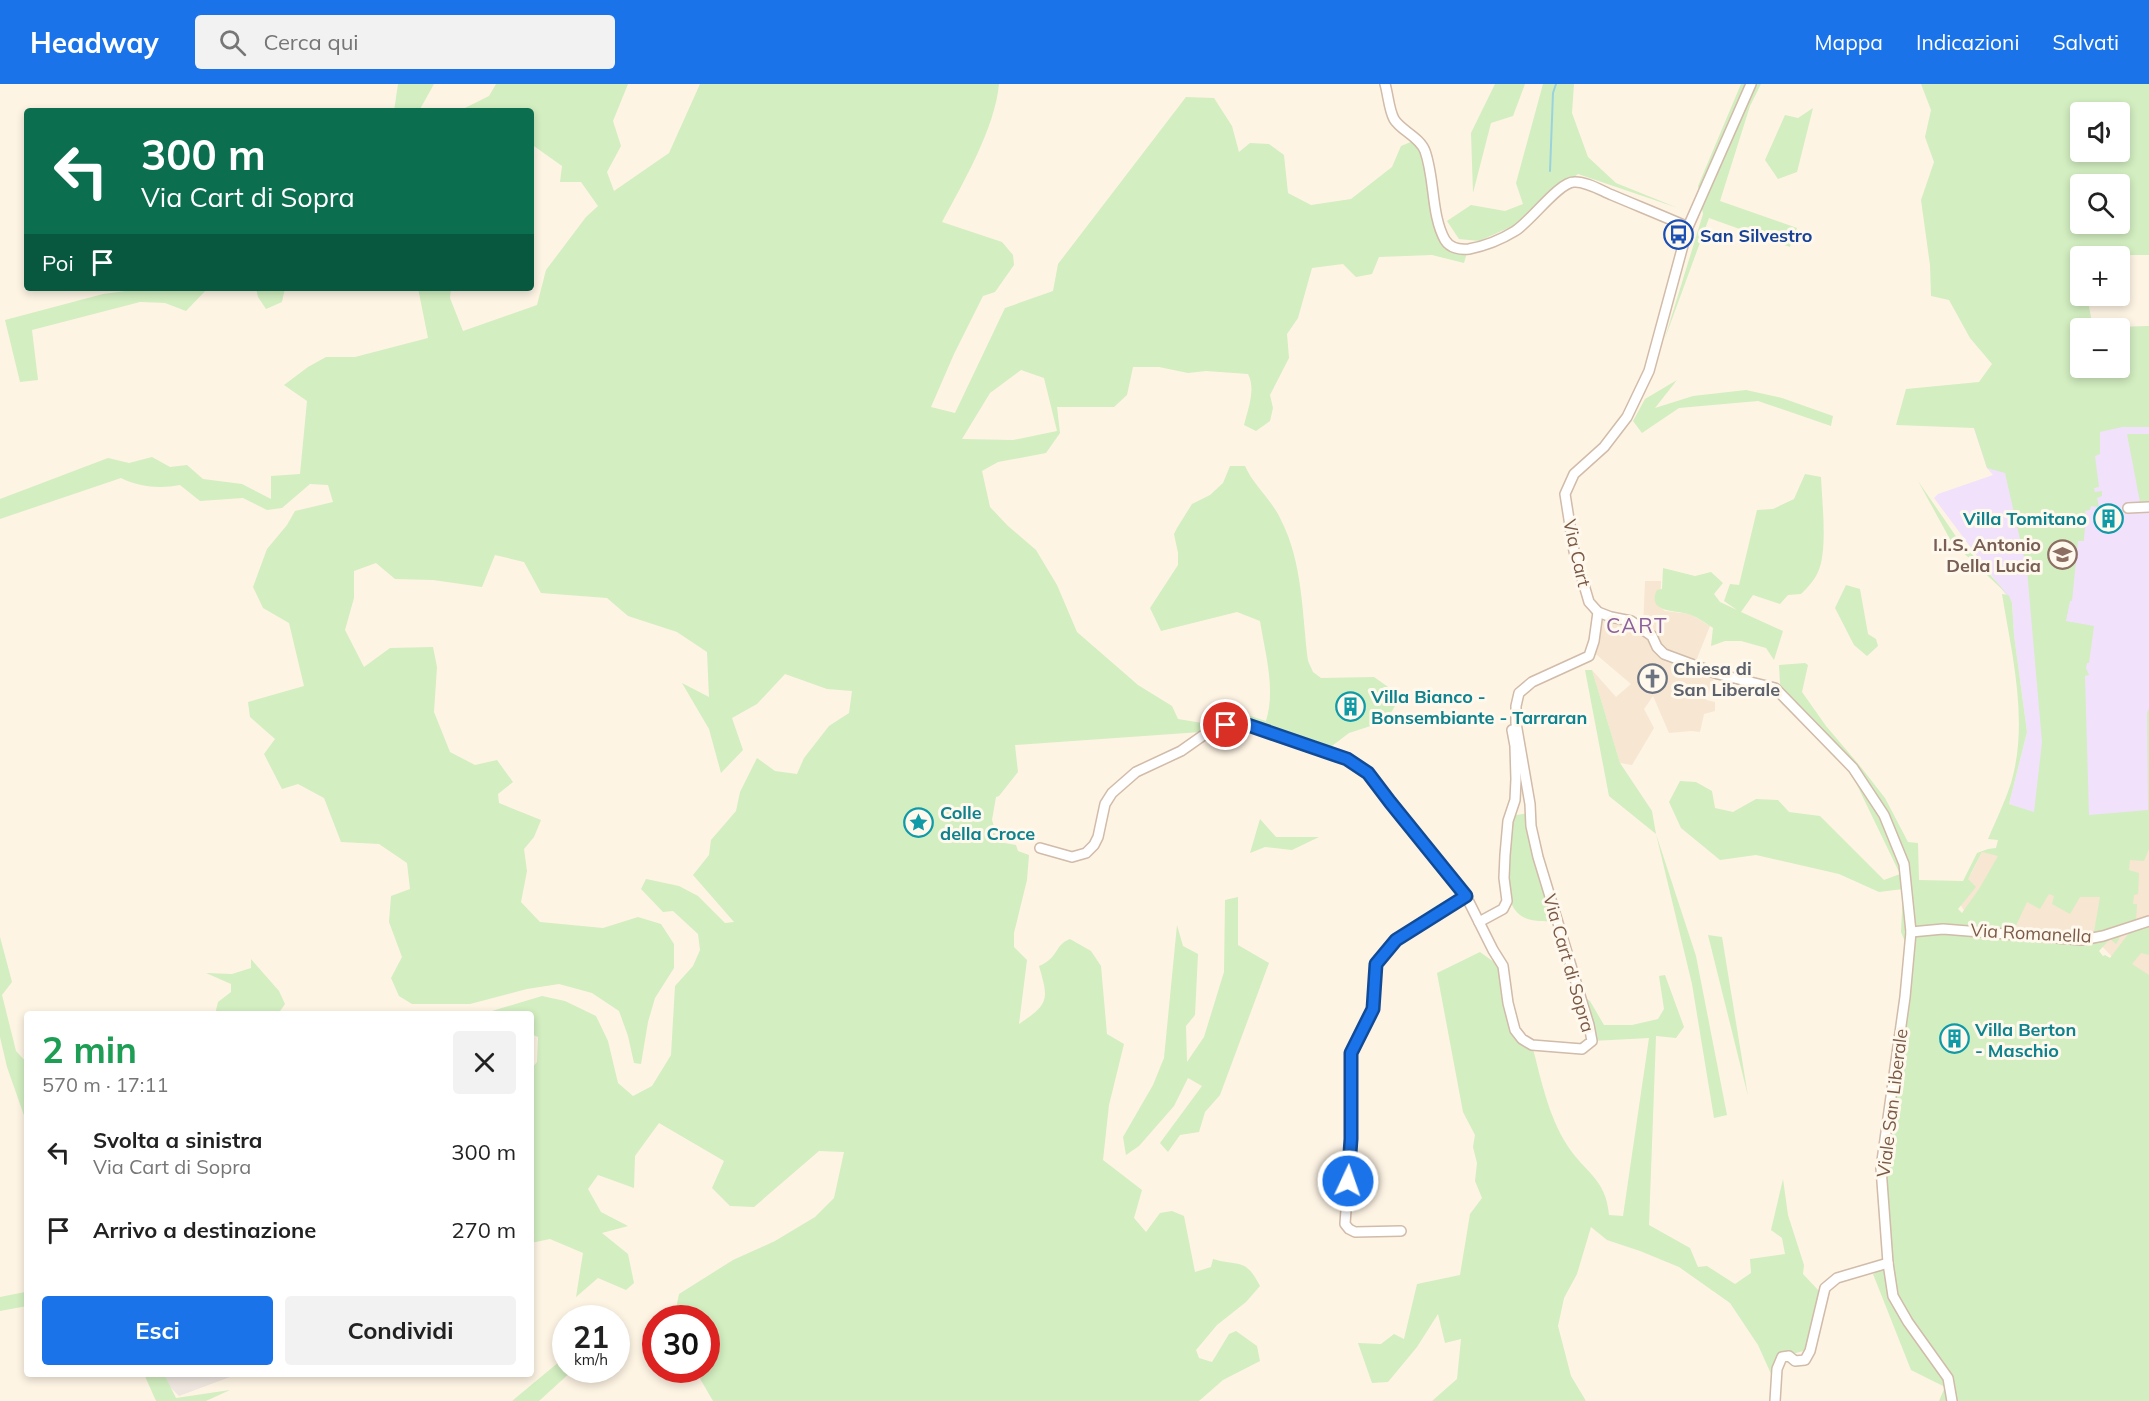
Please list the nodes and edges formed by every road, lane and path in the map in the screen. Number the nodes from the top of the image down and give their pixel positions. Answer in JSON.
{"nodes":[{"id":1,"x":1385,"y":84,"type":"edge"},
{"id":2,"x":1751,"y":84,"type":"edge"},
{"id":3,"x":1688,"y":227,"type":"junction"},
{"id":4,"x":2149,"y":507,"type":"edge"},
{"id":5,"x":2128,"y":508,"type":"dead end"},
{"id":6,"x":1598,"y":612,"type":"junction"},
{"id":7,"x":1519,"y":693,"type":"junction"},
{"id":8,"x":1040,"y":848,"type":"dead end"},
{"id":9,"x":1466,"y":896,"type":"junction"},
{"id":10,"x":2149,"y":921,"type":"edge"},
{"id":11,"x":1479,"y":922,"type":"junction"},
{"id":12,"x":1911,"y":932,"type":"junction"},
{"id":13,"x":1401,"y":1232,"type":"dead end"},
{"id":14,"x":1887,"y":1263,"type":"junction"},
{"id":15,"x":1775,"y":1401,"type":"edge"},
{"id":16,"x":1952,"y":1401,"type":"edge"}],
"edges":[{"from":1,"to":3,"type":"street"},
{"from":2,"to":3,"type":"street","name":"Via Cart"},
{"from":3,"to":6,"type":"street","name":"Via Cart"},
{"from":4,"to":5,"type":"street"},
{"from":6,"to":7,"type":"street"},
{"from":6,"to":12,"type":"street"},
{"from":7,"to":11,"type":"street"},
{"from":7,"to":11,"type":"street","name":"Via Cart di Sopra"},
{"from":8,"to":9,"type":"street","name":"Via Cart di Sopra"},
{"from":9,"to":11,"type":"street","name":"Via Cart di Sopra"},
{"from":9,"to":13,"type":"street"},
{"from":10,"to":12,"type":"street","name":"Via Romanella"},
{"from":12,"to":14,"type":"street","name":"Viale San Liberale"},
{"from":14,"to":15,"type":"street"},
{"from":14,"to":16,"type":"street","name":"Viale San Liberale"}]}
